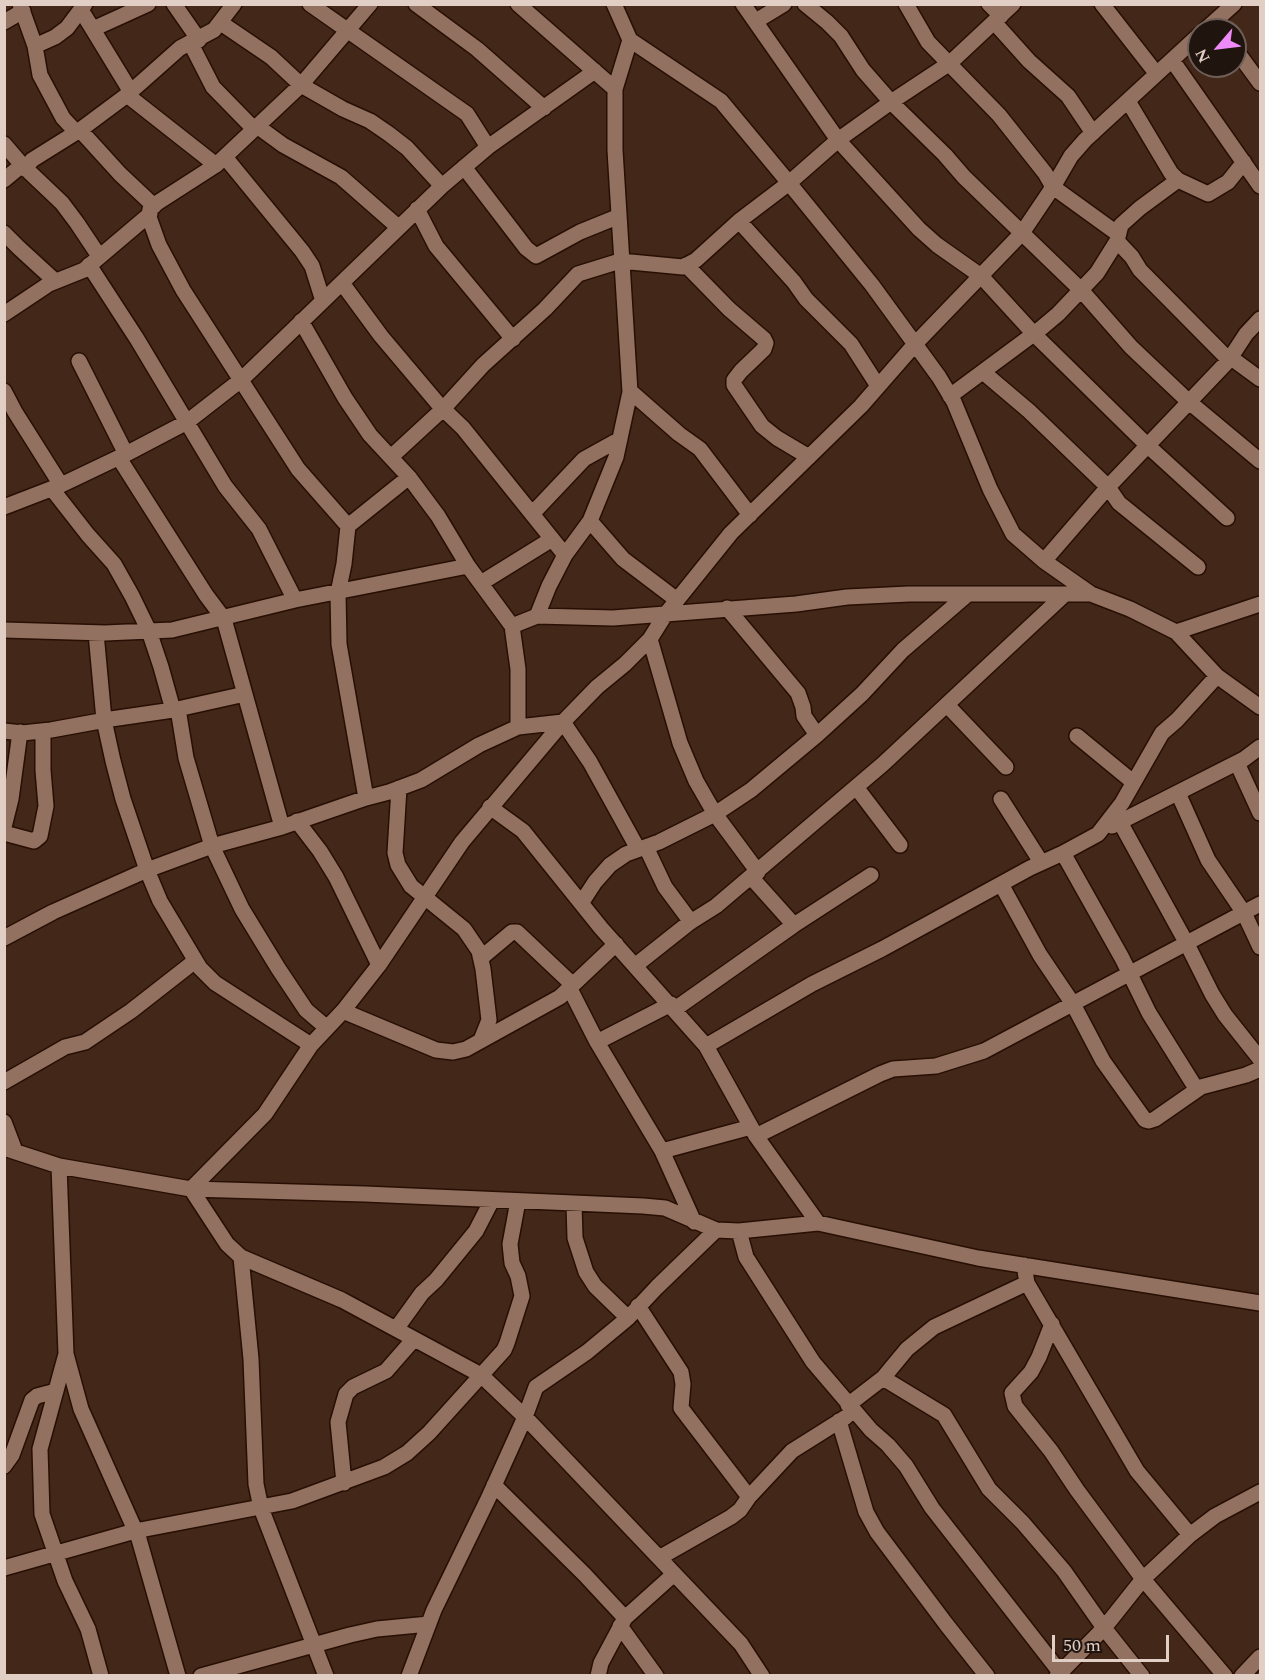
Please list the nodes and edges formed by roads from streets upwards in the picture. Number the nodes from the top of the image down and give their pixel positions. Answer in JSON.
{"nodes":[{"id":1,"x":148,"y":4,"type":"edge"},
{"id":2,"x":174,"y":4,"type":"edge"},
{"id":3,"x":234,"y":4,"type":"edge"},
{"id":4,"x":310,"y":4,"type":"edge"},
{"id":5,"x":370,"y":4,"type":"edge"},
{"id":6,"x":416,"y":4,"type":"edge"},
{"id":7,"x":614,"y":4,"type":"edge"},
{"id":8,"x":743,"y":4,"type":"edge"},
{"id":9,"x":784,"y":4,"type":"edge"},
{"id":10,"x":805,"y":4,"type":"edge"},
{"id":11,"x":906,"y":4,"type":"edge"},
{"id":12,"x":989,"y":4,"type":"edge"},
{"id":13,"x":1013,"y":4,"type":"edge"},
{"id":14,"x":1102,"y":4,"type":"edge"},
{"id":15,"x":1234,"y":4,"type":"edge"},
{"id":16,"x":526,"y":6,"type":"edge"},
{"id":17,"x":83,"y":7,"type":"edge"},
{"id":18,"x":22,"y":8,"type":"edge"},
{"id":19,"x":1221,"y":18,"type":"edge"},
{"id":20,"x":997,"y":19,"type":"junction"},
{"id":21,"x":756,"y":21,"type":"junction"},
{"id":22,"x":4,"y":22,"type":"edge"},
{"id":23,"x":221,"y":23,"type":"junction"},
{"id":24,"x":93,"y":29,"type":"junction"},
{"id":25,"x":347,"y":32,"type":"junction"},
{"id":26,"x":630,"y":40,"type":"junction"},
{"id":27,"x":195,"y":42,"type":"junction"},
{"id":28,"x":35,"y":46,"type":"junction"},
{"id":29,"x":1187,"y":46,"type":"edge"},
{"id":30,"x":1172,"y":60,"type":"junction"},
{"id":31,"x":950,"y":63,"type":"junction"},
{"id":32,"x":1247,"y":65,"type":"edge"},
{"id":33,"x":595,"y":71,"type":"junction"},
{"id":34,"x":1156,"y":74,"type":"junction"},
{"id":35,"x":1260,"y":82,"type":"edge"},
{"id":36,"x":301,"y":85,"type":"junction"},
{"id":37,"x":615,"y":89,"type":"junction"},
{"id":38,"x":129,"y":93,"type":"junction"},
{"id":39,"x":1128,"y":101,"type":"junction"},
{"id":40,"x":891,"y":102,"type":"junction"},
{"id":41,"x":544,"y":108,"type":"junction"},
{"id":42,"x":256,"y":128,"type":"junction"},
{"id":43,"x":78,"y":131,"type":"junction"},
{"id":44,"x":1093,"y":133,"type":"junction"},
{"id":45,"x":838,"y":140,"type":"junction"},
{"id":46,"x":4,"y":144,"type":"edge"},
{"id":47,"x":488,"y":147,"type":"junction"},
{"id":48,"x":220,"y":161,"type":"junction"},
{"id":49,"x":1244,"y":162,"type":"junction"},
{"id":50,"x":23,"y":167,"type":"junction"},
{"id":51,"x":464,"y":168,"type":"junction"},
{"id":52,"x":4,"y":180,"type":"edge"},
{"id":53,"x":1178,"y":180,"type":"junction"},
{"id":54,"x":789,"y":183,"type":"junction"},
{"id":55,"x":442,"y":186,"type":"junction"},
{"id":56,"x":1260,"y":186,"type":"edge"},
{"id":57,"x":1053,"y":187,"type":"junction"},
{"id":58,"x":417,"y":209,"type":"junction"},
{"id":59,"x":152,"y":210,"type":"junction"},
{"id":60,"x":618,"y":217,"type":"junction"},
{"id":61,"x":739,"y":221,"type":"junction"},
{"id":62,"x":398,"y":227,"type":"junction"},
{"id":63,"x":4,"y":232,"type":"edge"},
{"id":64,"x":1022,"y":233,"type":"junction"},
{"id":65,"x":1118,"y":237,"type":"junction"},
{"id":66,"x":94,"y":261,"type":"junction"},
{"id":67,"x":621,"y":261,"type":"junction"},
{"id":68,"x":686,"y":265,"type":"junction"},
{"id":69,"x":981,"y":276,"type":"junction"},
{"id":70,"x":55,"y":281,"type":"junction"},
{"id":71,"x":342,"y":283,"type":"junction"},
{"id":72,"x":1081,"y":290,"type":"junction"},
{"id":73,"x":323,"y":301,"type":"junction"},
{"id":74,"x":4,"y":314,"type":"edge"},
{"id":75,"x":1260,"y":320,"type":"edge"},
{"id":76,"x":301,"y":321,"type":"junction"},
{"id":77,"x":1034,"y":334,"type":"junction"},
{"id":78,"x":513,"y":339,"type":"junction"},
{"id":79,"x":916,"y":343,"type":"junction"},
{"id":80,"x":1230,"y":359,"type":"junction"},
{"id":81,"x":79,"y":362,"type":"dead end"},
{"id":82,"x":983,"y":372,"type":"junction"},
{"id":83,"x":1260,"y":379,"type":"edge"},
{"id":84,"x":241,"y":380,"type":"junction"},
{"id":85,"x":878,"y":386,"type":"junction"},
{"id":86,"x":4,"y":392,"type":"edge"},
{"id":87,"x":630,"y":392,"type":"junction"},
{"id":88,"x":950,"y":396,"type":"junction"},
{"id":89,"x":1188,"y":401,"type":"junction"},
{"id":90,"x":442,"y":409,"type":"junction"},
{"id":91,"x":187,"y":422,"type":"junction"},
{"id":92,"x":620,"y":439,"type":"junction"},
{"id":93,"x":1147,"y":445,"type":"junction"},
{"id":94,"x":122,"y":456,"type":"junction"},
{"id":95,"x":391,"y":457,"type":"junction"},
{"id":96,"x":809,"y":457,"type":"junction"},
{"id":97,"x":1260,"y":461,"type":"edge"},
{"id":98,"x":410,"y":477,"type":"junction"},
{"id":99,"x":57,"y":487,"type":"junction"},
{"id":100,"x":1108,"y":487,"type":"junction"},
{"id":101,"x":4,"y":507,"type":"edge"},
{"id":102,"x":532,"y":514,"type":"junction"},
{"id":103,"x":750,"y":515,"type":"junction"},
{"id":104,"x":1227,"y":518,"type":"dead end"},
{"id":105,"x":590,"y":521,"type":"junction"},
{"id":106,"x":348,"y":526,"type":"junction"},
{"id":107,"x":552,"y":539,"type":"junction"},
{"id":108,"x":565,"y":555,"type":"junction"},
{"id":109,"x":1044,"y":561,"type":"junction"},
{"id":110,"x":468,"y":566,"type":"junction"},
{"id":111,"x":1198,"y":567,"type":"dead end"},
{"id":112,"x":481,"y":583,"type":"junction"},
{"id":113,"x":338,"y":593,"type":"junction"},
{"id":114,"x":968,"y":594,"type":"junction"},
{"id":115,"x":1091,"y":594,"type":"junction"},
{"id":116,"x":1064,"y":595,"type":"junction"},
{"id":117,"x":295,"y":600,"type":"junction"},
{"id":118,"x":677,"y":600,"type":"junction"},
{"id":119,"x":1260,"y":604,"type":"edge"},
{"id":120,"x":727,"y":608,"type":"junction"},
{"id":121,"x":665,"y":615,"type":"junction"},
{"id":122,"x":537,"y":616,"type":"junction"},
{"id":123,"x":224,"y":619,"type":"junction"},
{"id":124,"x":512,"y":626,"type":"junction"},
{"id":125,"x":4,"y":630,"type":"edge"},
{"id":126,"x":149,"y":631,"type":"junction"},
{"id":127,"x":1176,"y":632,"type":"junction"},
{"id":128,"x":96,"y":633,"type":"junction"},
{"id":129,"x":650,"y":639,"type":"junction"},
{"id":130,"x":1217,"y":676,"type":"junction"},
{"id":131,"x":245,"y":694,"type":"junction"},
{"id":132,"x":947,"y":705,"type":"junction"},
{"id":133,"x":1260,"y":707,"type":"edge"},
{"id":134,"x":176,"y":710,"type":"junction"},
{"id":135,"x":104,"y":720,"type":"junction"},
{"id":136,"x":563,"y":722,"type":"junction"},
{"id":137,"x":518,"y":727,"type":"junction"},
{"id":138,"x":43,"y":731,"type":"junction"},
{"id":139,"x":12,"y":732,"type":"edge"},
{"id":140,"x":817,"y":735,"type":"junction"},
{"id":141,"x":1077,"y":736,"type":"dead end"},
{"id":142,"x":1260,"y":747,"type":"edge"},
{"id":143,"x":1237,"y":762,"type":"junction"},
{"id":144,"x":1006,"y":767,"type":"dead end"},
{"id":145,"x":1133,"y":782,"type":"junction"},
{"id":146,"x":856,"y":787,"type":"junction"},
{"id":147,"x":399,"y":788,"type":"junction"},
{"id":148,"x":1178,"y":793,"type":"junction"},
{"id":149,"x":366,"y":798,"type":"junction"},
{"id":150,"x":1001,"y":799,"type":"dead end"},
{"id":151,"x":490,"y":807,"type":"junction"},
{"id":152,"x":1260,"y":813,"type":"edge"},
{"id":153,"x":715,"y":814,"type":"junction"},
{"id":154,"x":297,"y":821,"type":"junction"},
{"id":155,"x":1120,"y":822,"type":"junction"},
{"id":156,"x":4,"y":827,"type":"edge"},
{"id":157,"x":282,"y":827,"type":"junction"},
{"id":158,"x":4,"y":833,"type":"edge"},
{"id":159,"x":1098,"y":834,"type":"junction"},
{"id":160,"x":900,"y":845,"type":"dead end"},
{"id":161,"x":212,"y":846,"type":"junction"},
{"id":162,"x":642,"y":848,"type":"junction"},
{"id":163,"x":1063,"y":853,"type":"junction"},
{"id":164,"x":1041,"y":862,"type":"junction"},
{"id":165,"x":147,"y":870,"type":"junction"},
{"id":166,"x":754,"y":874,"type":"junction"},
{"id":167,"x":871,"y":875,"type":"dead end"},
{"id":168,"x":1000,"y":884,"type":"junction"},
{"id":169,"x":424,"y":896,"type":"junction"},
{"id":170,"x":582,"y":902,"type":"junction"},
{"id":171,"x":1260,"y":904,"type":"edge"},
{"id":172,"x":1244,"y":913,"type":"junction"},
{"id":173,"x":691,"y":922,"type":"junction"},
{"id":174,"x":794,"y":925,"type":"junction"},
{"id":175,"x":4,"y":938,"type":"edge"},
{"id":176,"x":616,"y":944,"type":"junction"},
{"id":177,"x":1187,"y":944,"type":"junction"},
{"id":178,"x":1260,"y":947,"type":"edge"},
{"id":179,"x":481,"y":958,"type":"junction"},
{"id":180,"x":195,"y":961,"type":"junction"},
{"id":181,"x":379,"y":964,"type":"junction"},
{"id":182,"x":636,"y":965,"type":"junction"},
{"id":183,"x":1130,"y":975,"type":"junction"},
{"id":184,"x":571,"y":987,"type":"junction"},
{"id":185,"x":1073,"y":1004,"type":"junction"},
{"id":186,"x":673,"y":1007,"type":"junction"},
{"id":187,"x":343,"y":1011,"type":"junction"},
{"id":188,"x":327,"y":1028,"type":"junction"},
{"id":189,"x":481,"y":1040,"type":"junction"},
{"id":190,"x":597,"y":1042,"type":"junction"},
{"id":191,"x":311,"y":1045,"type":"junction"},
{"id":192,"x":706,"y":1046,"type":"junction"},
{"id":193,"x":1260,"y":1059,"type":"edge"},
{"id":194,"x":1260,"y":1069,"type":"edge"},
{"id":195,"x":4,"y":1082,"type":"edge"},
{"id":196,"x":1197,"y":1090,"type":"junction"},
{"id":197,"x":4,"y":1122,"type":"edge"},
{"id":198,"x":754,"y":1132,"type":"junction"},
{"id":199,"x":10,"y":1149,"type":"edge"},
{"id":200,"x":662,"y":1151,"type":"junction"},
{"id":201,"x":59,"y":1166,"type":"junction"},
{"id":202,"x":191,"y":1189,"type":"junction"},
{"id":203,"x":492,"y":1200,"type":"junction"},
{"id":204,"x":518,"y":1202,"type":"junction"},
{"id":205,"x":574,"y":1204,"type":"junction"},
{"id":206,"x":694,"y":1222,"type":"junction"},
{"id":207,"x":818,"y":1223,"type":"junction"},
{"id":208,"x":716,"y":1230,"type":"junction"},
{"id":209,"x":739,"y":1231,"type":"junction"},
{"id":210,"x":242,"y":1257,"type":"junction"},
{"id":211,"x":1024,"y":1265,"type":"junction"},
{"id":212,"x":1027,"y":1283,"type":"junction"},
{"id":213,"x":1260,"y":1303,"type":"edge"},
{"id":214,"x":638,"y":1306,"type":"junction"},
{"id":215,"x":628,"y":1318,"type":"junction"},
{"id":216,"x":1052,"y":1324,"type":"junction"},
{"id":217,"x":396,"y":1329,"type":"junction"},
{"id":218,"x":414,"y":1340,"type":"junction"},
{"id":219,"x":66,"y":1353,"type":"junction"},
{"id":220,"x":481,"y":1375,"type":"junction"},
{"id":221,"x":882,"y":1377,"type":"junction"},
{"id":222,"x":56,"y":1391,"type":"junction"},
{"id":223,"x":852,"y":1408,"type":"junction"},
{"id":224,"x":525,"y":1417,"type":"junction"},
{"id":225,"x":839,"y":1421,"type":"junction"},
{"id":226,"x":4,"y":1466,"type":"edge"},
{"id":227,"x":344,"y":1483,"type":"junction"},
{"id":228,"x":494,"y":1485,"type":"junction"},
{"id":229,"x":1260,"y":1492,"type":"edge"},
{"id":230,"x":749,"y":1497,"type":"junction"},
{"id":231,"x":261,"y":1508,"type":"junction"},
{"id":232,"x":135,"y":1531,"type":"junction"},
{"id":233,"x":1190,"y":1535,"type":"junction"},
{"id":234,"x":54,"y":1552,"type":"junction"},
{"id":235,"x":659,"y":1558,"type":"junction"},
{"id":236,"x":4,"y":1568,"type":"edge"},
{"id":237,"x":674,"y":1574,"type":"junction"},
{"id":238,"x":1143,"y":1579,"type":"junction"},
{"id":239,"x":622,"y":1622,"type":"junction"},
{"id":240,"x":429,"y":1624,"type":"junction"},
{"id":241,"x":1104,"y":1628,"type":"junction"},
{"id":242,"x":315,"y":1646,"type":"junction"},
{"id":243,"x":1260,"y":1657,"type":"edge"},
{"id":244,"x":415,"y":1660,"type":"junction"},
{"id":245,"x":1060,"y":1674,"type":"edge"},
{"id":246,"x":102,"y":1676,"type":"edge"},
{"id":247,"x":178,"y":1676,"type":"edge"},
{"id":248,"x":201,"y":1676,"type":"edge"},
{"id":249,"x":326,"y":1676,"type":"edge"},
{"id":250,"x":409,"y":1676,"type":"edge"},
{"id":251,"x":423,"y":1676,"type":"edge"},
{"id":252,"x":598,"y":1676,"type":"edge"},
{"id":253,"x":656,"y":1676,"type":"edge"},
{"id":254,"x":762,"y":1676,"type":"edge"},
{"id":255,"x":987,"y":1676,"type":"edge"},
{"id":256,"x":1142,"y":1676,"type":"edge"},
{"id":257,"x":1225,"y":1676,"type":"edge"},
{"id":258,"x":1242,"y":1676,"type":"edge"}],
"edges":[{"from":1,"to":24,"type":"street"},
{"from":2,"to":27,"type":"street"},
{"from":3,"to":23,"type":"street"},
{"from":4,"to":25,"type":"street"},
{"from":5,"to":25,"type":"street"},
{"from":6,"to":41,"type":"street"},
{"from":7,"to":26,"type":"street"},
{"from":8,"to":21,"type":"street"},
{"from":9,"to":21,"type":"street"},
{"from":10,"to":40,"type":"street"},
{"from":11,"to":31,"type":"street"},
{"from":12,"to":20,"type":"street"},
{"from":13,"to":20,"type":"street"},
{"from":14,"to":34,"type":"street"},
{"from":15,"to":19,"type":"street"},
{"from":16,"to":33,"type":"street"},
{"from":17,"to":24,"type":"street"},
{"from":17,"to":28,"type":"street"},
{"from":18,"to":22,"type":"street"},
{"from":18,"to":28,"type":"street"},
{"from":20,"to":31,"type":"street"},
{"from":20,"to":44,"type":"street"},
{"from":21,"to":45,"type":"street"},
{"from":23,"to":27,"type":"street"},
{"from":23,"to":36,"type":"street"},
{"from":24,"to":38,"type":"street"},
{"from":25,"to":36,"type":"street"},
{"from":25,"to":47,"type":"street"},
{"from":26,"to":37,"type":"street"},
{"from":26,"to":54,"type":"street"},
{"from":27,"to":38,"type":"street"},
{"from":27,"to":42,"type":"street"},
{"from":28,"to":43,"type":"street"},
{"from":29,"to":30,"type":"street"},
{"from":30,"to":34,"type":"street"},
{"from":30,"to":49,"type":"street"},
{"from":31,"to":40,"type":"street"},
{"from":31,"to":57,"type":"street"},
{"from":32,"to":35,"type":"street"},
{"from":33,"to":37,"type":"street"},
{"from":33,"to":41,"type":"street"},
{"from":34,"to":39,"type":"street"},
{"from":36,"to":42,"type":"street"},
{"from":36,"to":55,"type":"street"},
{"from":37,"to":60,"type":"street"},
{"from":38,"to":43,"type":"street"},
{"from":38,"to":48,"type":"street"},
{"from":39,"to":44,"type":"street"},
{"from":39,"to":53,"type":"street"},
{"from":40,"to":45,"type":"street"},
{"from":40,"to":64,"type":"street"},
{"from":41,"to":47,"type":"street"},
{"from":42,"to":48,"type":"street"},
{"from":42,"to":62,"type":"street"},
{"from":43,"to":50,"type":"street"},
{"from":43,"to":59,"type":"street"},
{"from":44,"to":57,"type":"street"},
{"from":45,"to":54,"type":"street"},
{"from":45,"to":69,"type":"street"},
{"from":46,"to":50,"type":"street"},
{"from":47,"to":51,"type":"street"},
{"from":48,"to":59,"type":"street"},
{"from":48,"to":73,"type":"street"},
{"from":49,"to":53,"type":"street"},
{"from":49,"to":56,"type":"street"},
{"from":50,"to":52,"type":"street"},
{"from":50,"to":66,"type":"street"},
{"from":51,"to":55,"type":"street"},
{"from":51,"to":60,"type":"street"},
{"from":53,"to":65,"type":"street"},
{"from":54,"to":61,"type":"street"},
{"from":54,"to":79,"type":"street"},
{"from":55,"to":58,"type":"street"},
{"from":57,"to":64,"type":"street"},
{"from":57,"to":65,"type":"street"},
{"from":58,"to":62,"type":"street"},
{"from":58,"to":78,"type":"street"},
{"from":59,"to":66,"type":"street"},
{"from":59,"to":84,"type":"street"},
{"from":60,"to":67,"type":"street"},
{"from":61,"to":68,"type":"street"},
{"from":61,"to":85,"type":"street"},
{"from":62,"to":71,"type":"street"},
{"from":63,"to":70,"type":"street"},
{"from":64,"to":69,"type":"street"},
{"from":64,"to":72,"type":"street"},
{"from":65,"to":72,"type":"street"},
{"from":65,"to":80,"type":"street"},
{"from":66,"to":70,"type":"street"},
{"from":66,"to":91,"type":"street"},
{"from":67,"to":68,"type":"street"},
{"from":67,"to":78,"type":"street"},
{"from":67,"to":87,"type":"street"},
{"from":68,"to":96,"type":"street"},
{"from":69,"to":77,"type":"street"},
{"from":69,"to":79,"type":"street"},
{"from":70,"to":74,"type":"street"},
{"from":71,"to":73,"type":"street"},
{"from":71,"to":90,"type":"street"},
{"from":72,"to":77,"type":"street"},
{"from":72,"to":89,"type":"street"},
{"from":73,"to":76,"type":"street"},
{"from":75,"to":80,"type":"street"},
{"from":76,"to":84,"type":"street"},
{"from":76,"to":95,"type":"street"},
{"from":77,"to":82,"type":"street"},
{"from":77,"to":93,"type":"street"},
{"from":78,"to":90,"type":"street"},
{"from":79,"to":85,"type":"street"},
{"from":79,"to":88,"type":"street"},
{"from":80,"to":83,"type":"street"},
{"from":80,"to":89,"type":"street"},
{"from":81,"to":94,"type":"street"},
{"from":82,"to":88,"type":"street"},
{"from":82,"to":100,"type":"street"},
{"from":84,"to":91,"type":"street"},
{"from":84,"to":106,"type":"street"},
{"from":85,"to":96,"type":"street"},
{"from":86,"to":99,"type":"street"},
{"from":87,"to":92,"type":"street"},
{"from":87,"to":103,"type":"street"},
{"from":88,"to":109,"type":"street"},
{"from":89,"to":93,"type":"street"},
{"from":89,"to":97,"type":"street"},
{"from":90,"to":95,"type":"street"},
{"from":90,"to":102,"type":"street"},
{"from":91,"to":94,"type":"street"},
{"from":91,"to":117,"type":"street"},
{"from":92,"to":102,"type":"street"},
{"from":92,"to":105,"type":"street"},
{"from":93,"to":100,"type":"street"},
{"from":93,"to":104,"type":"street"},
{"from":94,"to":99,"type":"street"},
{"from":94,"to":123,"type":"street"},
{"from":95,"to":98,"type":"street"},
{"from":96,"to":103,"type":"street"},
{"from":98,"to":106,"type":"street"},
{"from":98,"to":110,"type":"street"},
{"from":99,"to":101,"type":"street"},
{"from":99,"to":126,"type":"street"},
{"from":100,"to":109,"type":"street"},
{"from":100,"to":111,"type":"street"},
{"from":102,"to":107,"type":"street"},
{"from":103,"to":118,"type":"street"},
{"from":105,"to":108,"type":"street"},
{"from":105,"to":118,"type":"street"},
{"from":106,"to":113,"type":"street"},
{"from":107,"to":108,"type":"street"},
{"from":107,"to":112,"type":"street"},
{"from":108,"to":122,"type":"street"},
{"from":109,"to":115,"type":"street"},
{"from":110,"to":112,"type":"street"},
{"from":110,"to":113,"type":"street"},
{"from":112,"to":124,"type":"street"},
{"from":113,"to":117,"type":"street"},
{"from":113,"to":149,"type":"street"},
{"from":114,"to":116,"type":"street"},
{"from":114,"to":120,"type":"street"},
{"from":114,"to":140,"type":"street"},
{"from":115,"to":116,"type":"street"},
{"from":115,"to":127,"type":"street"},
{"from":116,"to":132,"type":"street"},
{"from":117,"to":123,"type":"street"},
{"from":118,"to":121,"type":"street"},
{"from":119,"to":127,"type":"street"},
{"from":120,"to":121,"type":"street"},
{"from":120,"to":140,"type":"street"},
{"from":121,"to":122,"type":"street"},
{"from":121,"to":129,"type":"street"},
{"from":122,"to":124,"type":"street"},
{"from":123,"to":126,"type":"street"},
{"from":123,"to":131,"type":"street"},
{"from":124,"to":137,"type":"street"},
{"from":125,"to":128,"type":"street"},
{"from":126,"to":128,"type":"street"},
{"from":126,"to":134,"type":"street"},
{"from":127,"to":130,"type":"street"},
{"from":128,"to":135,"type":"street"},
{"from":129,"to":136,"type":"street"},
{"from":129,"to":153,"type":"street"},
{"from":130,"to":133,"type":"street"},
{"from":130,"to":145,"type":"street"},
{"from":131,"to":134,"type":"street"},
{"from":131,"to":157,"type":"street"},
{"from":132,"to":144,"type":"street"},
{"from":132,"to":146,"type":"street"},
{"from":134,"to":135,"type":"street"},
{"from":134,"to":161,"type":"street"},
{"from":135,"to":138,"type":"street"},
{"from":135,"to":165,"type":"street"},
{"from":136,"to":137,"type":"street"},
{"from":136,"to":151,"type":"street"},
{"from":136,"to":162,"type":"street"},
{"from":137,"to":147,"type":"street"},
{"from":138,"to":139,"type":"street"},
{"from":138,"to":158,"type":"street"},
{"from":139,"to":156,"type":"street"},
{"from":140,"to":153,"type":"street"},
{"from":141,"to":145,"type":"street"},
{"from":142,"to":143,"type":"street"},
{"from":143,"to":148,"type":"street"},
{"from":143,"to":152,"type":"street"},
{"from":145,"to":159,"type":"street"},
{"from":146,"to":160,"type":"street"},
{"from":146,"to":166,"type":"street"},
{"from":147,"to":149,"type":"street"},
{"from":147,"to":169,"type":"street"},
{"from":148,"to":155,"type":"street"},
{"from":148,"to":172,"type":"street"},
{"from":149,"to":154,"type":"street"},
{"from":150,"to":164,"type":"street"},
{"from":151,"to":169,"type":"street"},
{"from":151,"to":170,"type":"street"},
{"from":153,"to":162,"type":"street"},
{"from":153,"to":166,"type":"street"},
{"from":154,"to":157,"type":"street"},
{"from":154,"to":181,"type":"street"},
{"from":155,"to":159,"type":"street"},
{"from":155,"to":177,"type":"street"},
{"from":157,"to":161,"type":"street"},
{"from":159,"to":163,"type":"street"},
{"from":161,"to":165,"type":"street"},
{"from":161,"to":188,"type":"street"},
{"from":162,"to":170,"type":"street"},
{"from":162,"to":173,"type":"street"},
{"from":163,"to":164,"type":"street"},
{"from":163,"to":183,"type":"street"},
{"from":164,"to":168,"type":"street"},
{"from":165,"to":175,"type":"street"},
{"from":165,"to":180,"type":"street"},
{"from":166,"to":173,"type":"street"},
{"from":166,"to":174,"type":"street"},
{"from":167,"to":174,"type":"street"},
{"from":168,"to":185,"type":"street"},
{"from":168,"to":192,"type":"street"},
{"from":169,"to":179,"type":"street"},
{"from":169,"to":181,"type":"street"},
{"from":170,"to":176,"type":"street"},
{"from":171,"to":172,"type":"street"},
{"from":172,"to":177,"type":"street"},
{"from":172,"to":178,"type":"street"},
{"from":173,"to":182,"type":"street"},
{"from":174,"to":186,"type":"street"},
{"from":176,"to":182,"type":"street"},
{"from":176,"to":184,"type":"street"},
{"from":177,"to":183,"type":"street"},
{"from":177,"to":193,"type":"street"},
{"from":179,"to":184,"type":"street"},
{"from":179,"to":189,"type":"street"},
{"from":180,"to":191,"type":"street"},
{"from":180,"to":195,"type":"street"},
{"from":181,"to":187,"type":"street"},
{"from":182,"to":186,"type":"street"},
{"from":183,"to":185,"type":"street"},
{"from":183,"to":196,"type":"street"},
{"from":184,"to":189,"type":"street"},
{"from":184,"to":190,"type":"street"},
{"from":185,"to":196,"type":"street"},
{"from":185,"to":198,"type":"street"},
{"from":186,"to":190,"type":"street"},
{"from":186,"to":192,"type":"street"},
{"from":187,"to":188,"type":"street"},
{"from":187,"to":189,"type":"street"},
{"from":188,"to":191,"type":"street"},
{"from":190,"to":200,"type":"street"},
{"from":191,"to":202,"type":"street"},
{"from":192,"to":198,"type":"street"},
{"from":194,"to":196,"type":"street"},
{"from":197,"to":199,"type":"street"},
{"from":198,"to":200,"type":"street"},
{"from":198,"to":207,"type":"street"},
{"from":199,"to":201,"type":"street"},
{"from":200,"to":206,"type":"street"},
{"from":201,"to":202,"type":"street"},
{"from":201,"to":219,"type":"street"},
{"from":202,"to":203,"type":"street"},
{"from":202,"to":210,"type":"street"},
{"from":203,"to":204,"type":"street"},
{"from":203,"to":217,"type":"street"},
{"from":204,"to":205,"type":"street"},
{"from":204,"to":220,"type":"street"},
{"from":205,"to":206,"type":"street"},
{"from":205,"to":215,"type":"street"},
{"from":206,"to":208,"type":"street"},
{"from":207,"to":209,"type":"street"},
{"from":207,"to":211,"type":"street"},
{"from":208,"to":209,"type":"street"},
{"from":208,"to":214,"type":"street"},
{"from":209,"to":223,"type":"street"},
{"from":210,"to":217,"type":"street"},
{"from":210,"to":231,"type":"street"},
{"from":211,"to":212,"type":"street"},
{"from":211,"to":213,"type":"street"},
{"from":212,"to":216,"type":"street"},
{"from":212,"to":221,"type":"street"},
{"from":214,"to":215,"type":"street"},
{"from":214,"to":230,"type":"street"},
{"from":215,"to":224,"type":"street"},
{"from":216,"to":233,"type":"street"},
{"from":216,"to":238,"type":"street"},
{"from":217,"to":218,"type":"street"},
{"from":218,"to":220,"type":"street"},
{"from":218,"to":227,"type":"street"},
{"from":219,"to":222,"type":"street"},
{"from":219,"to":232,"type":"street"},
{"from":220,"to":224,"type":"street"},
{"from":220,"to":227,"type":"street"},
{"from":221,"to":223,"type":"street"},
{"from":221,"to":241,"type":"street"},
{"from":222,"to":226,"type":"street"},
{"from":222,"to":234,"type":"street"},
{"from":223,"to":225,"type":"street"},
{"from":223,"to":245,"type":"street"},
{"from":224,"to":228,"type":"street"},
{"from":224,"to":235,"type":"street"},
{"from":225,"to":230,"type":"street"},
{"from":225,"to":255,"type":"street"},
{"from":227,"to":231,"type":"street"},
{"from":228,"to":239,"type":"street"},
{"from":228,"to":240,"type":"street"},
{"from":229,"to":233,"type":"street"},
{"from":230,"to":235,"type":"street"},
{"from":231,"to":232,"type":"street"},
{"from":231,"to":242,"type":"street"},
{"from":232,"to":234,"type":"street"},
{"from":232,"to":247,"type":"street"},
{"from":233,"to":238,"type":"street"},
{"from":234,"to":236,"type":"street"},
{"from":234,"to":246,"type":"street"},
{"from":235,"to":237,"type":"street"},
{"from":237,"to":239,"type":"street"},
{"from":237,"to":254,"type":"street"},
{"from":238,"to":241,"type":"street"},
{"from":238,"to":257,"type":"street"},
{"from":239,"to":252,"type":"street"},
{"from":239,"to":253,"type":"street"},
{"from":240,"to":242,"type":"street"},
{"from":240,"to":244,"type":"street"},
{"from":241,"to":245,"type":"street"},
{"from":241,"to":256,"type":"street"},
{"from":242,"to":248,"type":"street"},
{"from":242,"to":249,"type":"street"},
{"from":243,"to":258,"type":"street"},
{"from":244,"to":250,"type":"street"},
{"from":244,"to":251,"type":"street"}]}
